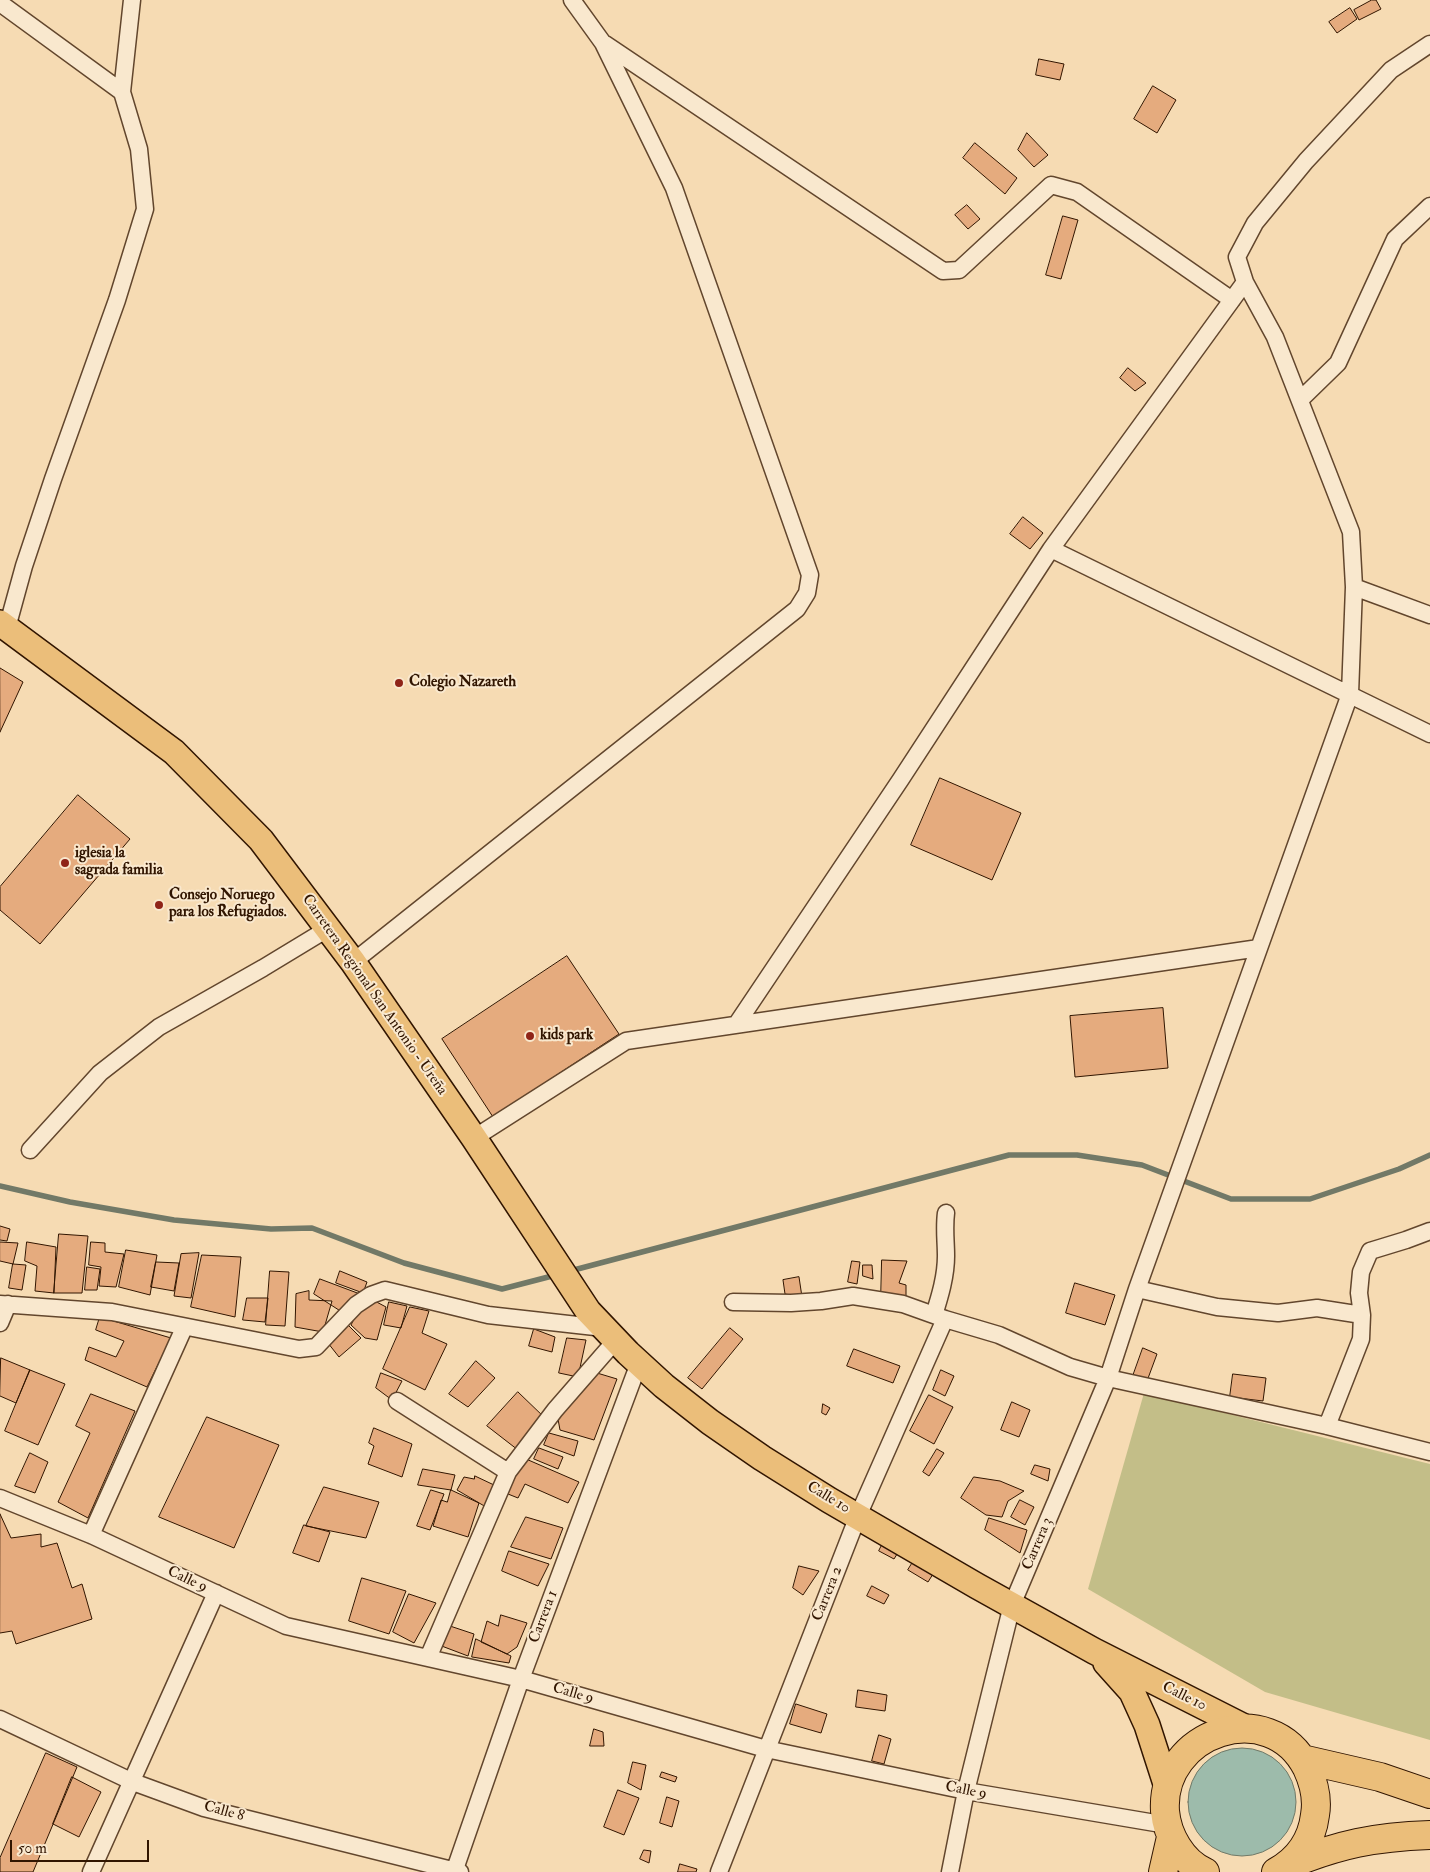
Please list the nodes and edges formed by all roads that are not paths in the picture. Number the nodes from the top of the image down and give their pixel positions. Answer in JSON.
{"nodes":[{"id":1,"x":132,"y":0,"type":"edge"},
{"id":2,"x":572,"y":0,"type":"edge"},
{"id":3,"x":0,"y":3,"type":"edge"},
{"id":4,"x":603,"y":43,"type":"junction"},
{"id":5,"x":1430,"y":44,"type":"edge"},
{"id":6,"x":122,"y":92,"type":"junction"},
{"id":7,"x":1430,"y":206,"type":"edge"},
{"id":8,"x":1245,"y":282,"type":"junction"},
{"id":9,"x":1232,"y":300,"type":"junction"},
{"id":10,"x":1300,"y":400,"type":"junction"},
{"id":11,"x":1051,"y":549,"type":"junction"},
{"id":12,"x":1354,"y":587,"type":"junction"},
{"id":13,"x":1430,"y":615,"type":"edge"},
{"id":14,"x":4,"y":625,"type":"edge"},
{"id":15,"x":1350,"y":694,"type":"junction"},
{"id":16,"x":1430,"y":734,"type":"edge"},
{"id":17,"x":329,"y":928,"type":"junction"},
{"id":18,"x":1259,"y":948,"type":"junction"},
{"id":19,"x":353,"y":962,"type":"junction"},
{"id":20,"x":736,"y":1025,"type":"junction"},
{"id":21,"x":474,"y":1138,"type":"junction"},
{"id":22,"x":30,"y":1150,"type":"dead end"},
{"id":23,"x":946,"y":1213,"type":"dead end"},
{"id":24,"x":1430,"y":1231,"type":"edge"},
{"id":25,"x":1138,"y":1289,"type":"junction"},
{"id":26,"x":733,"y":1302,"type":"dead end"},
{"id":27,"x":4,"y":1304,"type":"edge"},
{"id":28,"x":1362,"y":1315,"type":"junction"},
{"id":29,"x":939,"y":1317,"type":"junction"},
{"id":30,"x":0,"y":1323,"type":"edge"},
{"id":31,"x":603,"y":1326,"type":"junction"},
{"id":32,"x":184,"y":1328,"type":"junction"},
{"id":33,"x":639,"y":1363,"type":"junction"},
{"id":34,"x":1108,"y":1378,"type":"junction"},
{"id":35,"x":397,"y":1401,"type":"dead end"},
{"id":36,"x":1327,"y":1426,"type":"junction"},
{"id":37,"x":1430,"y":1452,"type":"edge"},
{"id":38,"x":508,"y":1472,"type":"junction"},
{"id":39,"x":0,"y":1498,"type":"edge"},
{"id":40,"x":858,"y":1516,"type":"junction"},
{"id":41,"x":90,"y":1535,"type":"junction"},
{"id":42,"x":216,"y":1593,"type":"junction"},
{"id":43,"x":1012,"y":1605,"type":"junction"},
{"id":44,"x":1094,"y":1651,"type":"junction"},
{"id":45,"x":428,"y":1658,"type":"junction"},
{"id":46,"x":521,"y":1679,"type":"junction"},
{"id":47,"x":0,"y":1719,"type":"edge"},
{"id":48,"x":1248,"y":1728,"type":"junction"},
{"id":49,"x":766,"y":1749,"type":"junction"},
{"id":50,"x":1302,"y":1759,"type":"junction"},
{"id":51,"x":132,"y":1782,"type":"junction"},
{"id":52,"x":1167,"y":1787,"type":"junction"},
{"id":53,"x":966,"y":1791,"type":"junction"},
{"id":54,"x":1430,"y":1794,"type":"edge"},
{"id":55,"x":1169,"y":1831,"type":"junction"},
{"id":56,"x":1430,"y":1835,"type":"edge"},
{"id":57,"x":1281,"y":1869,"type":"edge"},
{"id":58,"x":91,"y":1872,"type":"edge"},
{"id":59,"x":456,"y":1872,"type":"edge"},
{"id":60,"x":719,"y":1872,"type":"edge"},
{"id":61,"x":950,"y":1872,"type":"edge"},
{"id":62,"x":1163,"y":1872,"type":"edge"},
{"id":63,"x":1205,"y":1872,"type":"edge"}],
"edges":[{"from":1,"to":6,"type":"street"},
{"from":2,"to":4,"type":"street"},
{"from":3,"to":6,"type":"street"},
{"from":4,"to":9,"type":"street"},
{"from":4,"to":19,"type":"street"},
{"from":5,"to":8,"type":"street","name":"Carrera 3"},
{"from":6,"to":14,"type":"street"},
{"from":7,"to":10,"type":"street"},
{"from":8,"to":9,"type":"street"},
{"from":8,"to":10,"type":"street","name":"Carrera 3"},
{"from":9,"to":11,"type":"street"},
{"from":10,"to":12,"type":"street","name":"Carrera 3"},
{"from":11,"to":15,"type":"street"},
{"from":11,"to":20,"type":"street"},
{"from":12,"to":13,"type":"street"},
{"from":12,"to":15,"type":"street","name":"Carrera 3"},
{"from":14,"to":17,"type":"main road","name":"Carretera Regional San Antonio - Ureña"},
{"from":15,"to":16,"type":"street"},
{"from":15,"to":18,"type":"street","name":"Carrera 3"},
{"from":17,"to":19,"type":"main road","name":"Carretera Regional San Antonio - Ureña"},
{"from":17,"to":22,"type":"street"},
{"from":18,"to":20,"type":"street"},
{"from":18,"to":25,"type":"street","name":"Carrera 3"},
{"from":19,"to":21,"type":"main road","name":"Carretera Regional San Antonio - Ureña"},
{"from":20,"to":21,"type":"street"},
{"from":21,"to":31,"type":"main road","name":"Carretera Regional San Antonio - Ureña"},
{"from":23,"to":29,"type":"street","name":"Carrera 2"},
{"from":24,"to":28,"type":"street"},
{"from":25,"to":28,"type":"street"},
{"from":25,"to":34,"type":"street","name":"Carrera 3"},
{"from":26,"to":29,"type":"street"},
{"from":27,"to":30,"type":"street"},
{"from":27,"to":32,"type":"street"},
{"from":28,"to":36,"type":"street"},
{"from":29,"to":34,"type":"street"},
{"from":29,"to":40,"type":"street","name":"Carrera 2"},
{"from":31,"to":32,"type":"street"},
{"from":31,"to":33,"type":"main road","name":"Calle 10"},
{"from":31,"to":38,"type":"street"},
{"from":32,"to":41,"type":"street"},
{"from":33,"to":40,"type":"main road","name":"Calle 10"},
{"from":33,"to":46,"type":"street","name":"Carrera 1"},
{"from":34,"to":36,"type":"street"},
{"from":34,"to":43,"type":"street","name":"Carrera 3"},
{"from":35,"to":38,"type":"street"},
{"from":36,"to":37,"type":"street"},
{"from":38,"to":45,"type":"street"},
{"from":39,"to":41,"type":"street","name":"Calle 9"},
{"from":40,"to":43,"type":"main road","name":"Calle 10"},
{"from":40,"to":49,"type":"street","name":"Carrera 2"},
{"from":41,"to":42,"type":"street","name":"Calle 9"},
{"from":42,"to":45,"type":"street","name":"Calle 9"},
{"from":42,"to":51,"type":"street"},
{"from":43,"to":44,"type":"main road","name":"Calle 10"},
{"from":43,"to":53,"type":"street","name":"Carrera 3"},
{"from":44,"to":48,"type":"main road","name":"Calle 10"},
{"from":44,"to":52,"type":"main road","name":"Calle 10"},
{"from":45,"to":46,"type":"street","name":"Calle 9"},
{"from":46,"to":49,"type":"street","name":"Calle 9"},
{"from":46,"to":59,"type":"street","name":"Carrera 1"},
{"from":47,"to":51,"type":"street","name":"Calle 8"},
{"from":48,"to":50,"type":"highway"},
{"from":48,"to":52,"type":"highway"},
{"from":49,"to":53,"type":"street","name":"Calle 9"},
{"from":49,"to":60,"type":"street","name":"Carrera 2"},
{"from":50,"to":54,"type":"highway"},
{"from":50,"to":57,"type":"highway"},
{"from":51,"to":58,"type":"street"},
{"from":51,"to":59,"type":"street","name":"Calle 8"},
{"from":52,"to":55,"type":"highway"},
{"from":53,"to":55,"type":"street","name":"Calle 9"},
{"from":53,"to":61,"type":"street","name":"Carrera 3"},
{"from":55,"to":62,"type":"highway"},
{"from":55,"to":63,"type":"highway"},
{"from":56,"to":57,"type":"highway"}]}
